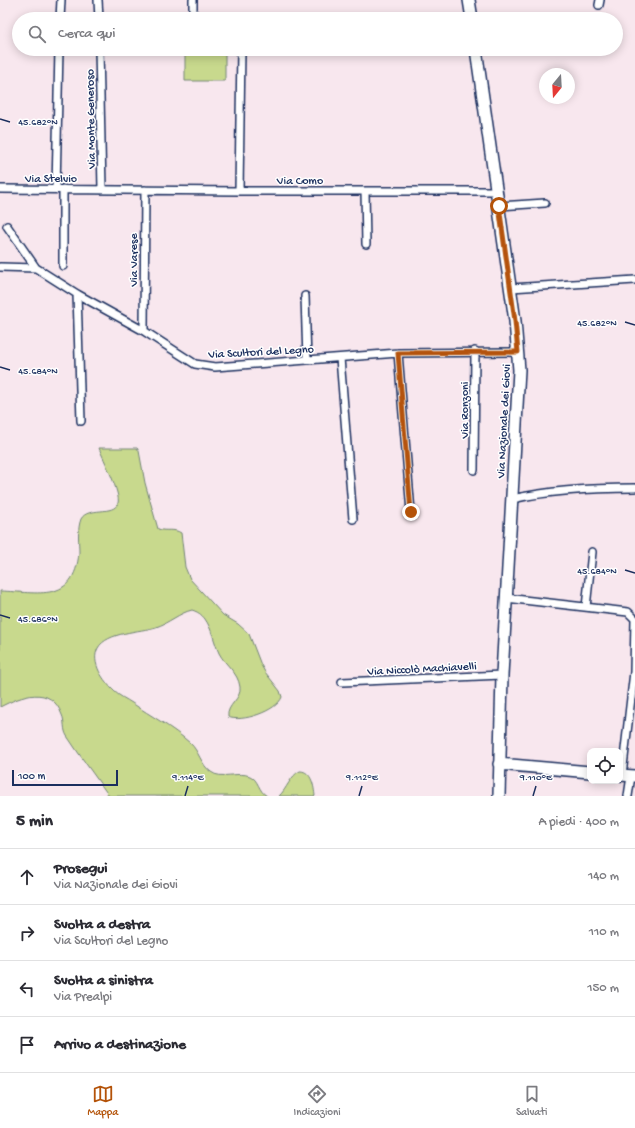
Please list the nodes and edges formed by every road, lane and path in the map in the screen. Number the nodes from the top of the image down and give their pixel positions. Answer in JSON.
{"nodes":[{"id":1,"x":61,"y":0,"type":"edge"},
{"id":2,"x":98,"y":0,"type":"edge"},
{"id":3,"x":193,"y":0,"type":"edge"},
{"id":4,"x":469,"y":0,"type":"edge"},
{"id":5,"x":60,"y":12,"type":"edge"},
{"id":6,"x":99,"y":12,"type":"edge"},
{"id":7,"x":193,"y":12,"type":"edge"},
{"id":8,"x":471,"y":12,"type":"edge"},
{"id":9,"x":59,"y":56,"type":"edge"},
{"id":10,"x":99,"y":56,"type":"edge"},
{"id":11,"x":241,"y":56,"type":"edge"},
{"id":12,"x":477,"y":56,"type":"edge"},
{"id":13,"x":0,"y":189,"type":"edge"},
{"id":14,"x":60,"y":189,"type":"junction"},
{"id":15,"x":102,"y":189,"type":"junction"},
{"id":16,"x":145,"y":190,"type":"junction"},
{"id":17,"x":239,"y":191,"type":"junction"},
{"id":18,"x":365,"y":191,"type":"junction"},
{"id":19,"x":497,"y":191,"type":"junction"},
{"id":20,"x":545,"y":203,"type":"dead end"},
{"id":21,"x":499,"y":206,"type":"junction"},
{"id":22,"x":7,"y":226,"type":"dead end"},
{"id":23,"x":366,"y":244,"type":"dead end"},
{"id":24,"x":63,"y":266,"type":"dead end"},
{"id":25,"x":0,"y":267,"type":"edge"},
{"id":26,"x":36,"y":268,"type":"junction"},
{"id":27,"x":635,"y":280,"type":"edge"},
{"id":28,"x":511,"y":288,"type":"junction"},
{"id":29,"x":78,"y":294,"type":"junction"},
{"id":30,"x":305,"y":296,"type":"dead end"},
{"id":31,"x":144,"y":331,"type":"junction"},
{"id":32,"x":475,"y":351,"type":"junction"},
{"id":33,"x":518,"y":352,"type":"junction"},
{"id":34,"x":398,"y":353,"type":"junction"},
{"id":35,"x":340,"y":358,"type":"junction"},
{"id":36,"x":307,"y":360,"type":"junction"},
{"id":37,"x":81,"y":421,"type":"dead end"},
{"id":38,"x":474,"y":470,"type":"dead end"},
{"id":39,"x":635,"y":488,"type":"edge"},
{"id":40,"x":512,"y":499,"type":"junction"},
{"id":41,"x":411,"y":512,"type":"dead end"},
{"id":42,"x":354,"y":519,"type":"dead end"},
{"id":43,"x":592,"y":552,"type":"dead end"},
{"id":44,"x":506,"y":598,"type":"junction"},
{"id":45,"x":586,"y":607,"type":"junction"},
{"id":46,"x":634,"y":672,"type":"edge"},
{"id":47,"x":502,"y":675,"type":"junction"},
{"id":48,"x":342,"y":682,"type":"dead end"},
{"id":49,"x":499,"y":764,"type":"junction"},
{"id":50,"x":587,"y":772,"type":"edge"},
{"id":51,"x":627,"y":775,"type":"edge"},
{"id":52,"x":499,"y":796,"type":"edge"},
{"id":53,"x":628,"y":796,"type":"edge"}],
"edges":[{"from":1,"to":5,"type":"street"},
{"from":2,"to":6,"type":"street"},
{"from":3,"to":7,"type":"street"},
{"from":4,"to":8,"type":"main road"},
{"from":9,"to":14,"type":"street"},
{"from":10,"to":15,"type":"street","name":"Via Monte Generoso"},
{"from":11,"to":17,"type":"street"},
{"from":12,"to":19,"type":"main road","name":"Via Nazionale dei Giovi"},
{"from":13,"to":14,"type":"street","name":"Via Stelvio"},
{"from":14,"to":15,"type":"street","name":"Via Stelvio"},
{"from":14,"to":24,"type":"street"},
{"from":15,"to":16,"type":"street","name":"Via Como"},
{"from":16,"to":17,"type":"street","name":"Via Como"},
{"from":16,"to":31,"type":"street","name":"Via Varese"},
{"from":17,"to":18,"type":"street","name":"Via Como"},
{"from":18,"to":19,"type":"street","name":"Via Como"},
{"from":18,"to":23,"type":"street"},
{"from":19,"to":21,"type":"main road","name":"Via Nazionale dei Giovi"},
{"from":20,"to":21,"type":"street"},
{"from":21,"to":28,"type":"main road","name":"Via Nazionale dei Giovi"},
{"from":22,"to":26,"type":"street"},
{"from":25,"to":26,"type":"street"},
{"from":26,"to":29,"type":"street","name":"Via Scultori del Legno"},
{"from":27,"to":28,"type":"street"},
{"from":28,"to":33,"type":"main road","name":"Via Nazionale dei Giovi"},
{"from":29,"to":31,"type":"street","name":"Via Scultori del Legno"},
{"from":29,"to":37,"type":"street"},
{"from":30,"to":36,"type":"street"},
{"from":31,"to":36,"type":"street","name":"Via Scultori del Legno"},
{"from":32,"to":33,"type":"street","name":"Via Scultori del Legno"},
{"from":32,"to":34,"type":"street","name":"Via Scultori del Legno"},
{"from":32,"to":38,"type":"street","name":"Via Ronzoni"},
{"from":33,"to":40,"type":"main road","name":"Via Nazionale dei Giovi"},
{"from":34,"to":35,"type":"street","name":"Via Scultori del Legno"},
{"from":34,"to":41,"type":"street"},
{"from":35,"to":36,"type":"street","name":"Via Scultori del Legno"},
{"from":35,"to":42,"type":"street"},
{"from":39,"to":40,"type":"street"},
{"from":40,"to":44,"type":"main road","name":"Via Nazionale dei Giovi"},
{"from":43,"to":45,"type":"street"},
{"from":44,"to":45,"type":"street"},
{"from":44,"to":47,"type":"main road","name":"Via Nazionale dei Giovi"},
{"from":45,"to":46,"type":"street"},
{"from":46,"to":51,"type":"street"},
{"from":47,"to":48,"type":"street","name":"Via Niccolò Machiavelli"},
{"from":47,"to":49,"type":"main road","name":"Via Nazionale dei Giovi"},
{"from":49,"to":50,"type":"main road"},
{"from":49,"to":52,"type":"main road","name":"Via Nazionale dei Giovi"},
{"from":51,"to":53,"type":"street"}]}
